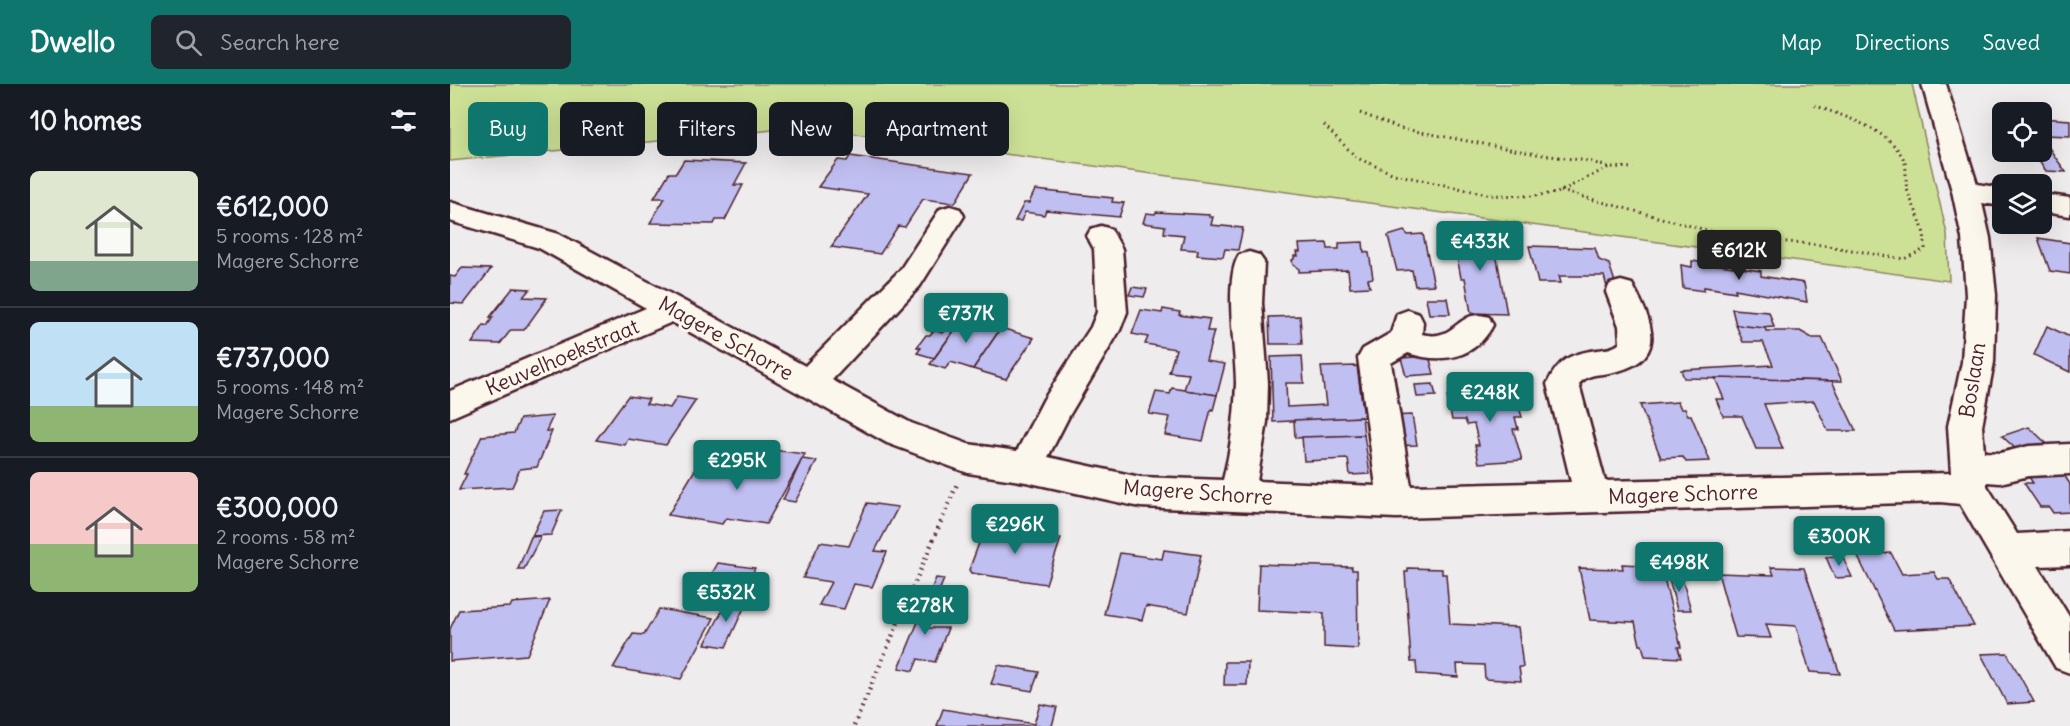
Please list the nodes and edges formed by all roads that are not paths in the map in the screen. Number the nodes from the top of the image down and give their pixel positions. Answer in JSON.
{"nodes":[{"id":1,"x":1934,"y":84,"type":"edge"},
{"id":2,"x":1966,"y":191,"type":"junction"},
{"id":3,"x":1992,"y":195,"type":"edge"},
{"id":4,"x":2052,"y":204,"type":"edge"},
{"id":5,"x":2070,"y":207,"type":"edge"},
{"id":6,"x":450,"y":211,"type":"edge"},
{"id":7,"x":950,"y":216,"type":"dead end"},
{"id":8,"x":1101,"y":236,"type":"dead end"},
{"id":9,"x":1249,"y":262,"type":"dead end"},
{"id":10,"x":1621,"y":292,"type":"dead end"},
{"id":11,"x":673,"y":309,"type":"junction"},
{"id":12,"x":1478,"y":324,"type":"dead end"},
{"id":13,"x":808,"y":383,"type":"junction"},
{"id":14,"x":450,"y":405,"type":"edge"},
{"id":15,"x":2070,"y":459,"type":"edge"},
{"id":16,"x":1026,"y":467,"type":"junction"},
{"id":17,"x":1968,"y":477,"type":"junction"},
{"id":18,"x":1236,"y":496,"type":"junction"},
{"id":19,"x":1592,"y":497,"type":"junction"},
{"id":20,"x":1396,"y":502,"type":"junction"},
{"id":21,"x":2070,"y":548,"type":"edge"},
{"id":22,"x":2008,"y":551,"type":"junction"},
{"id":23,"x":2070,"y":654,"type":"edge"}],
"edges":[{"from":1,"to":2,"type":"street","name":"Boslaan"},
{"from":2,"to":3,"type":"street"},
{"from":2,"to":17,"type":"street","name":"Boslaan"},
{"from":4,"to":5,"type":"street"},
{"from":6,"to":11,"type":"street","name":"Magere Schorre"},
{"from":7,"to":13,"type":"street"},
{"from":8,"to":16,"type":"street"},
{"from":9,"to":18,"type":"street"},
{"from":10,"to":19,"type":"street"},
{"from":11,"to":13,"type":"street","name":"Magere Schorre"},
{"from":11,"to":14,"type":"street","name":"Keuvelhoekstraat"},
{"from":12,"to":20,"type":"street"},
{"from":13,"to":16,"type":"street","name":"Magere Schorre"},
{"from":15,"to":17,"type":"street","name":"Magere Schorre"},
{"from":16,"to":18,"type":"street","name":"Magere Schorre"},
{"from":17,"to":19,"type":"street","name":"Magere Schorre"},
{"from":17,"to":22,"type":"street","name":"Boslaan"},
{"from":18,"to":20,"type":"street","name":"Magere Schorre"},
{"from":19,"to":20,"type":"street","name":"Magere Schorre"},
{"from":21,"to":22,"type":"street"},
{"from":22,"to":23,"type":"street","name":"Boslaan"}]}
